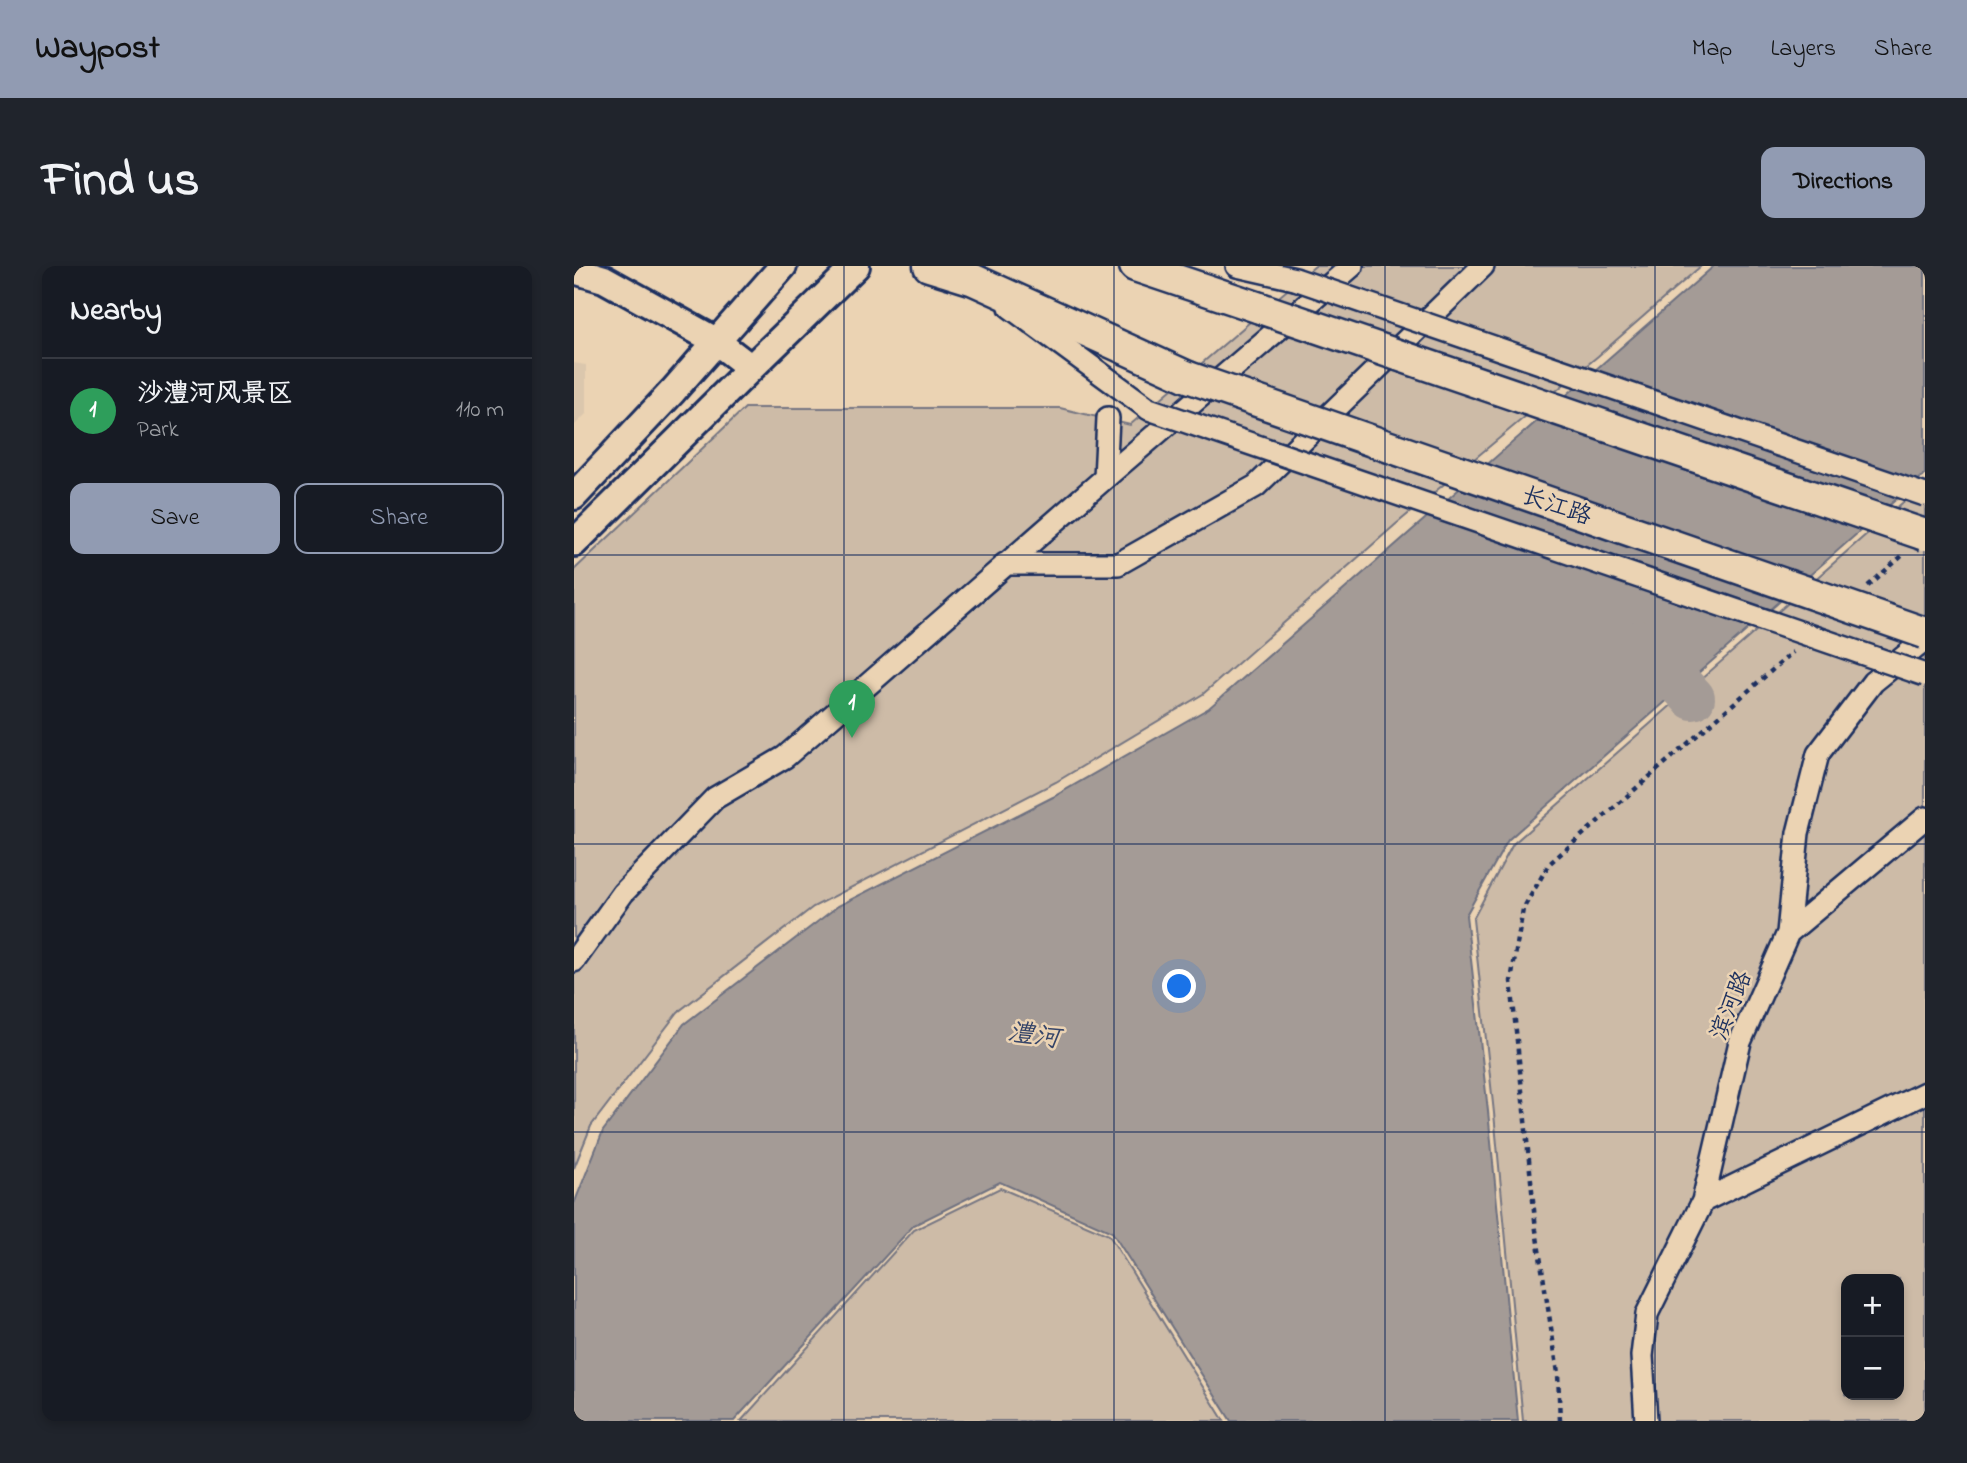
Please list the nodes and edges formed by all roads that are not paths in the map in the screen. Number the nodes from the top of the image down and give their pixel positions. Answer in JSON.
{"nodes":[{"id":1,"x":783,"y":266,"type":"edge"},
{"id":2,"x":856,"y":266,"type":"edge"},
{"id":3,"x":929,"y":266,"type":"edge"},
{"id":4,"x":1136,"y":266,"type":"edge"},
{"id":5,"x":1237,"y":266,"type":"edge"},
{"id":6,"x":1352,"y":266,"type":"edge"},
{"id":7,"x":1483,"y":266,"type":"edge"},
{"id":8,"x":574,"y":270,"type":"edge"},
{"id":9,"x":974,"y":280,"type":"junction"},
{"id":10,"x":716,"y":341,"type":"junction"},
{"id":11,"x":751,"y":368,"type":"junction"},
{"id":12,"x":1108,"y":418,"type":"dead end"},
{"id":13,"x":1105,"y":478,"type":"junction"},
{"id":14,"x":1925,"y":495,"type":"edge"},
{"id":15,"x":574,"y":496,"type":"edge"},
{"id":16,"x":574,"y":543,"type":"edge"},
{"id":17,"x":1915,"y":544,"type":"edge"},
{"id":18,"x":1005,"y":564,"type":"junction"},
{"id":19,"x":1925,"y":632,"type":"edge"},
{"id":20,"x":1925,"y":640,"type":"edge"},
{"id":21,"x":1925,"y":675,"type":"edge"},
{"id":22,"x":1925,"y":818,"type":"edge"},
{"id":23,"x":1788,"y":933,"type":"junction"},
{"id":24,"x":574,"y":961,"type":"edge"},
{"id":25,"x":1925,"y":1093,"type":"edge"},
{"id":26,"x":1703,"y":1201,"type":"junction"},
{"id":27,"x":1646,"y":1421,"type":"edge"}],
"edges":[{"from":1,"to":10,"type":"street"},
{"from":2,"to":11,"type":"street"},
{"from":3,"to":9,"type":"main road","name":"长江路"},
{"from":4,"to":17,"type":"main road","bridge":true},
{"from":5,"to":14,"type":"street","bridge":true},
{"from":6,"to":13,"type":"street"},
{"from":7,"to":18,"type":"street"},
{"from":8,"to":10,"type":"street"},
{"from":9,"to":19,"type":"main road","name":"长江路","bridge":true},
{"from":9,"to":21,"type":"street","bridge":true},
{"from":10,"to":11,"type":"street"},
{"from":10,"to":15,"type":"street"},
{"from":11,"to":16,"type":"street"},
{"from":12,"to":13,"type":"street"},
{"from":13,"to":18,"type":"street"},
{"from":18,"to":24,"type":"street"},
{"from":20,"to":23,"type":"street","name":"滨河路"},
{"from":22,"to":23,"type":"street"},
{"from":23,"to":26,"type":"street","name":"滨河路"},
{"from":25,"to":26,"type":"street"},
{"from":26,"to":27,"type":"street","name":"滨河路"}]}
